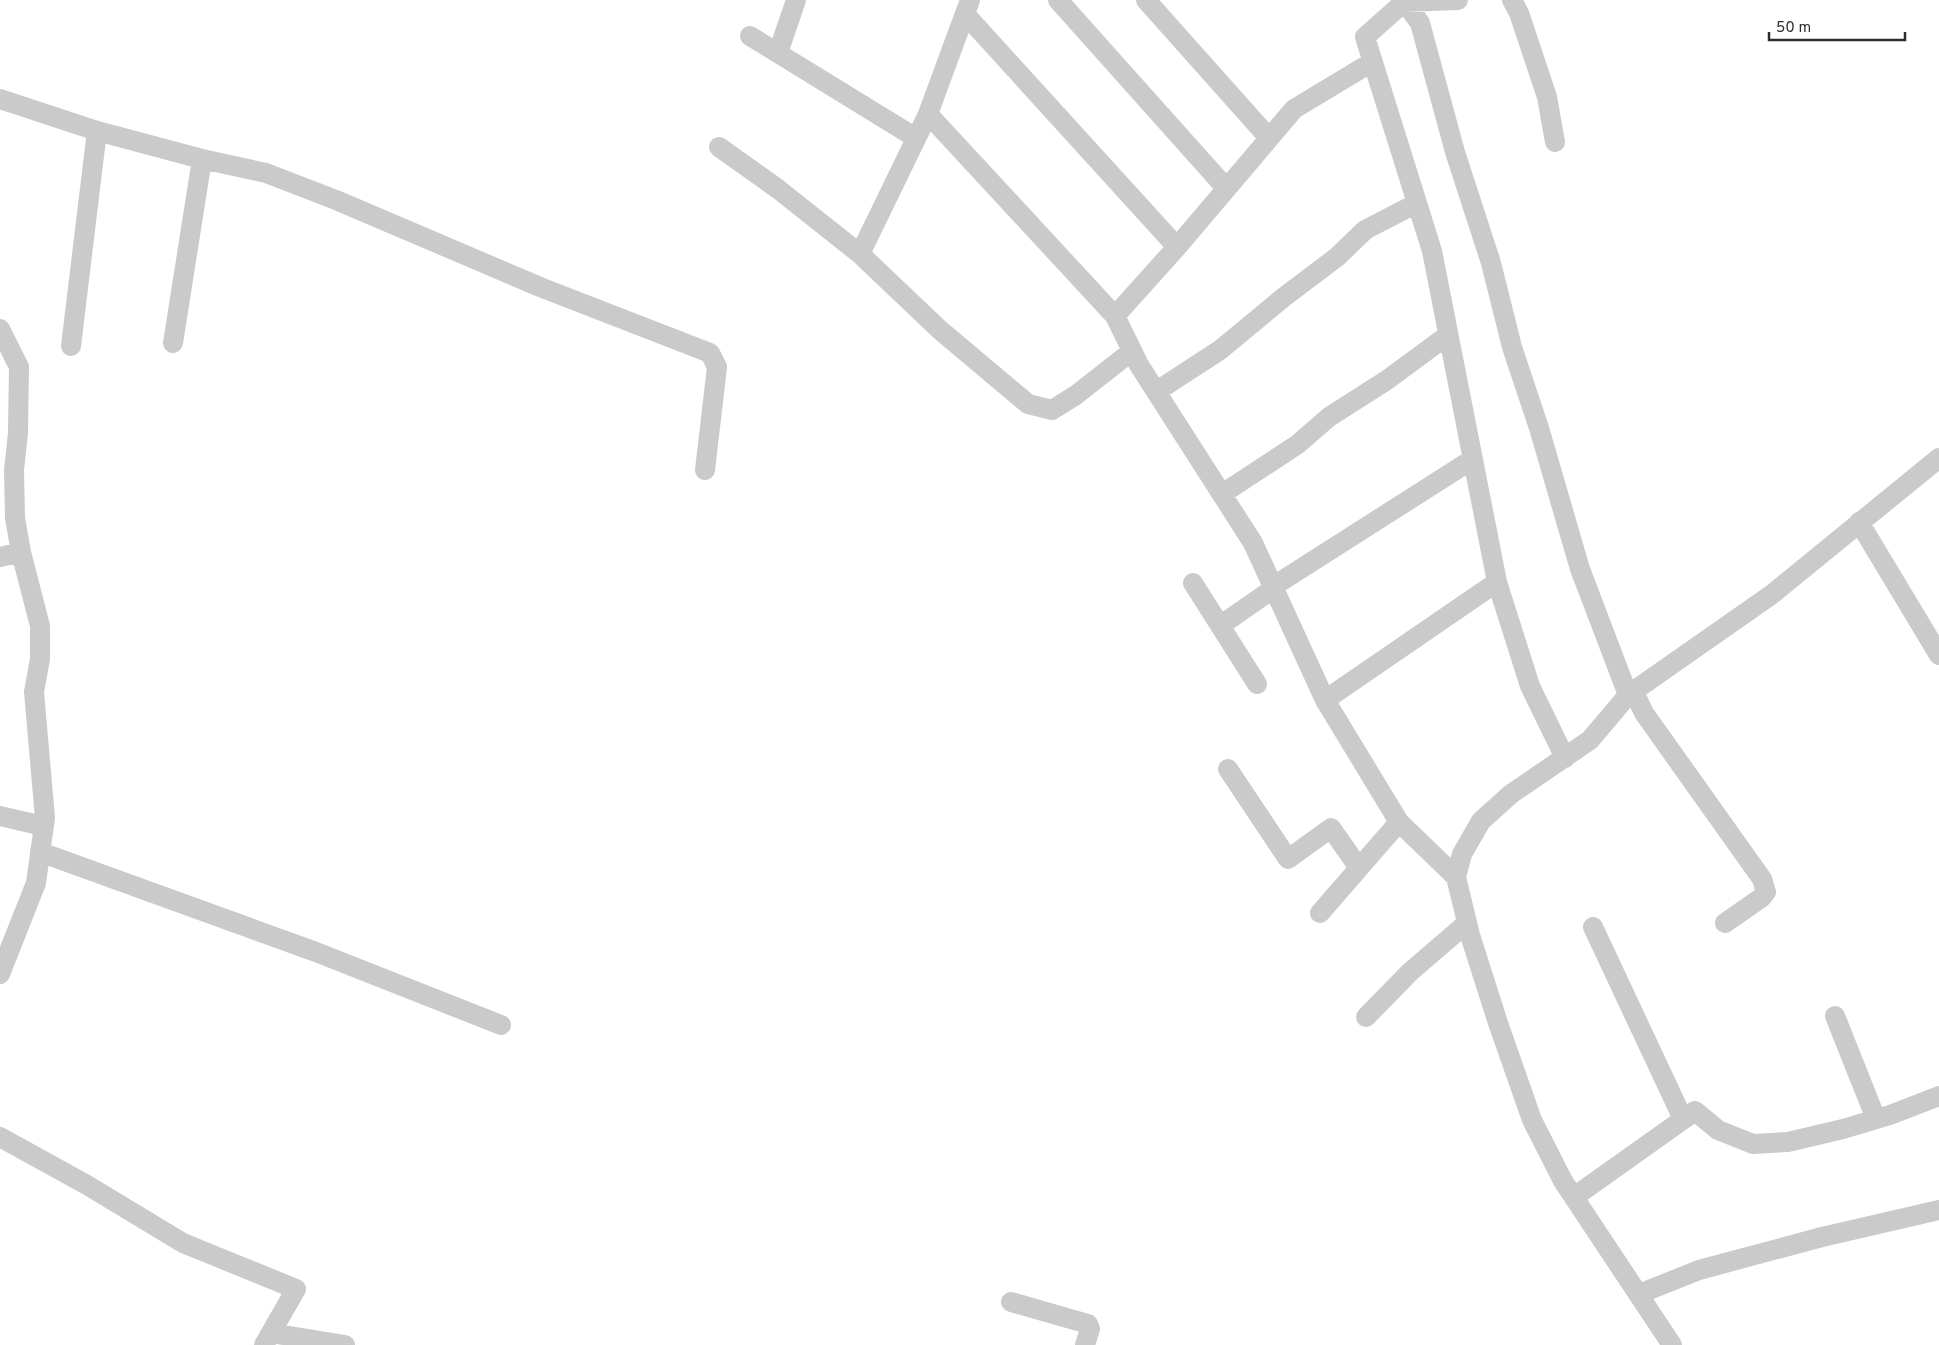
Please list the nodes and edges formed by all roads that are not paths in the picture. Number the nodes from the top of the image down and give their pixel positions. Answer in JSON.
{"nodes":[{"id":1,"x":796,"y":0,"type":"edge"},
{"id":2,"x":1058,"y":0,"type":"edge"},
{"id":3,"x":1146,"y":0,"type":"edge"},
{"id":4,"x":1458,"y":0,"type":"edge"},
{"id":5,"x":1512,"y":0,"type":"edge"},
{"id":6,"x":1403,"y":1,"type":"edge"},
{"id":7,"x":967,"y":7,"type":"edge"},
{"id":8,"x":750,"y":36,"type":"dead end"},
{"id":9,"x":778,"y":53,"type":"junction"},
{"id":10,"x":1372,"y":62,"type":"junction"},
{"id":11,"x":0,"y":99,"type":"edge"},
{"id":12,"x":928,"y":114,"type":"junction"},
{"id":13,"x":96,"y":131,"type":"junction"},
{"id":14,"x":916,"y":138,"type":"junction"},
{"id":15,"x":1269,"y":138,"type":"junction"},
{"id":16,"x":1555,"y":142,"type":"dead end"},
{"id":17,"x":719,"y":147,"type":"dead end"},
{"id":18,"x":202,"y":159,"type":"junction"},
{"id":19,"x":1226,"y":188,"type":"junction"},
{"id":20,"x":1416,"y":203,"type":"junction"},
{"id":21,"x":1177,"y":246,"type":"junction"},
{"id":22,"x":860,"y":254,"type":"junction"},
{"id":23,"x":1115,"y":316,"type":"junction"},
{"id":24,"x":0,"y":330,"type":"edge"},
{"id":25,"x":1448,"y":335,"type":"junction"},
{"id":26,"x":172,"y":342,"type":"dead end"},
{"id":27,"x":71,"y":346,"type":"dead end"},
{"id":28,"x":1132,"y":351,"type":"junction"},
{"id":29,"x":1157,"y":391,"type":"junction"},
{"id":30,"x":1939,"y":458,"type":"edge"},
{"id":31,"x":1472,"y":459,"type":"junction"},
{"id":32,"x":705,"y":470,"type":"dead end"},
{"id":33,"x":1222,"y":494,"type":"junction"},
{"id":34,"x":8,"y":516,"type":"edge"},
{"id":35,"x":1859,"y":522,"type":"junction"},
{"id":36,"x":21,"y":552,"type":"junction"},
{"id":37,"x":0,"y":557,"type":"edge"},
{"id":38,"x":1497,"y":582,"type":"junction"},
{"id":39,"x":1193,"y":583,"type":"dead end"},
{"id":40,"x":1272,"y":588,"type":"junction"},
{"id":41,"x":1220,"y":625,"type":"junction"},
{"id":42,"x":1939,"y":655,"type":"edge"},
{"id":43,"x":1257,"y":684,"type":"dead end"},
{"id":44,"x":1631,"y":694,"type":"junction"},
{"id":45,"x":1325,"y":700,"type":"junction"},
{"id":46,"x":1564,"y":758,"type":"junction"},
{"id":47,"x":1228,"y":769,"type":"dead end"},
{"id":48,"x":0,"y":816,"type":"edge"},
{"id":49,"x":1399,"y":822,"type":"junction"},
{"id":50,"x":43,"y":826,"type":"junction"},
{"id":51,"x":40,"y":852,"type":"junction"},
{"id":52,"x":1359,"y":868,"type":"junction"},
{"id":53,"x":1456,"y":877,"type":"junction"},
{"id":54,"x":1320,"y":913,"type":"dead end"},
{"id":55,"x":1467,"y":923,"type":"junction"},
{"id":56,"x":1725,"y":923,"type":"dead end"},
{"id":57,"x":1593,"y":927,"type":"dead end"},
{"id":58,"x":0,"y":974,"type":"edge"},
{"id":59,"x":1835,"y":1016,"type":"dead end"},
{"id":60,"x":1366,"y":1017,"type":"dead end"},
{"id":61,"x":501,"y":1025,"type":"dead end"},
{"id":62,"x":1939,"y":1096,"type":"edge"},
{"id":63,"x":1683,"y":1119,"type":"junction"},
{"id":64,"x":1876,"y":1119,"type":"junction"},
{"id":65,"x":0,"y":1137,"type":"edge"},
{"id":66,"x":1574,"y":1197,"type":"junction"},
{"id":67,"x":1939,"y":1210,"type":"edge"},
{"id":68,"x":1639,"y":1294,"type":"junction"},
{"id":69,"x":1011,"y":1302,"type":"dead end"},
{"id":70,"x":267,"y":1339,"type":"edge"},
{"id":71,"x":345,"y":1345,"type":"edge"},
{"id":72,"x":1085,"y":1345,"type":"edge"},
{"id":73,"x":1672,"y":1345,"type":"edge"}],
"edges":[{"from":1,"to":9,"type":"street"},
{"from":2,"to":19,"type":"street"},
{"from":3,"to":15,"type":"street"},
{"from":4,"to":6,"type":"street"},
{"from":5,"to":16,"type":"street"},
{"from":6,"to":10,"type":"street"},
{"from":6,"to":44,"type":"street"},
{"from":7,"to":12,"type":"street"},
{"from":7,"to":21,"type":"street"},
{"from":8,"to":9,"type":"street"},
{"from":9,"to":14,"type":"street"},
{"from":10,"to":15,"type":"street"},
{"from":10,"to":20,"type":"street"},
{"from":11,"to":13,"type":"street"},
{"from":12,"to":14,"type":"street"},
{"from":12,"to":23,"type":"street"},
{"from":13,"to":18,"type":"street"},
{"from":13,"to":27,"type":"street"},
{"from":14,"to":22,"type":"street"},
{"from":15,"to":19,"type":"street"},
{"from":17,"to":22,"type":"street"},
{"from":18,"to":26,"type":"street"},
{"from":18,"to":32,"type":"street"},
{"from":19,"to":21,"type":"street"},
{"from":20,"to":25,"type":"street"},
{"from":20,"to":29,"type":"street"},
{"from":21,"to":23,"type":"street"},
{"from":22,"to":28,"type":"street"},
{"from":23,"to":28,"type":"street"},
{"from":24,"to":34,"type":"street"},
{"from":25,"to":31,"type":"street"},
{"from":25,"to":33,"type":"street"},
{"from":28,"to":29,"type":"street"},
{"from":29,"to":33,"type":"street"},
{"from":30,"to":35,"type":"street"},
{"from":31,"to":38,"type":"street"},
{"from":31,"to":40,"type":"street"},
{"from":33,"to":40,"type":"street"},
{"from":34,"to":36,"type":"street"},
{"from":35,"to":42,"type":"street"},
{"from":35,"to":44,"type":"street"},
{"from":36,"to":37,"type":"street"},
{"from":36,"to":50,"type":"street"},
{"from":38,"to":45,"type":"street"},
{"from":38,"to":46,"type":"street"},
{"from":39,"to":41,"type":"street"},
{"from":40,"to":41,"type":"street"},
{"from":40,"to":45,"type":"street"},
{"from":41,"to":43,"type":"street"},
{"from":44,"to":46,"type":"street"},
{"from":44,"to":56,"type":"street"},
{"from":45,"to":49,"type":"street"},
{"from":46,"to":53,"type":"street"},
{"from":47,"to":52,"type":"street"},
{"from":48,"to":50,"type":"street"},
{"from":49,"to":52,"type":"street"},
{"from":49,"to":53,"type":"street"},
{"from":50,"to":51,"type":"street"},
{"from":51,"to":58,"type":"street"},
{"from":51,"to":61,"type":"street"},
{"from":52,"to":54,"type":"street"},
{"from":53,"to":55,"type":"street"},
{"from":55,"to":60,"type":"street"},
{"from":55,"to":66,"type":"street"},
{"from":57,"to":63,"type":"street"},
{"from":59,"to":64,"type":"street"},
{"from":62,"to":64,"type":"street"},
{"from":63,"to":64,"type":"street"},
{"from":63,"to":66,"type":"street"},
{"from":65,"to":70,"type":"street"},
{"from":66,"to":68,"type":"street"},
{"from":67,"to":68,"type":"street"},
{"from":68,"to":73,"type":"street"},
{"from":69,"to":72,"type":"street"},
{"from":70,"to":71,"type":"street"}]}
